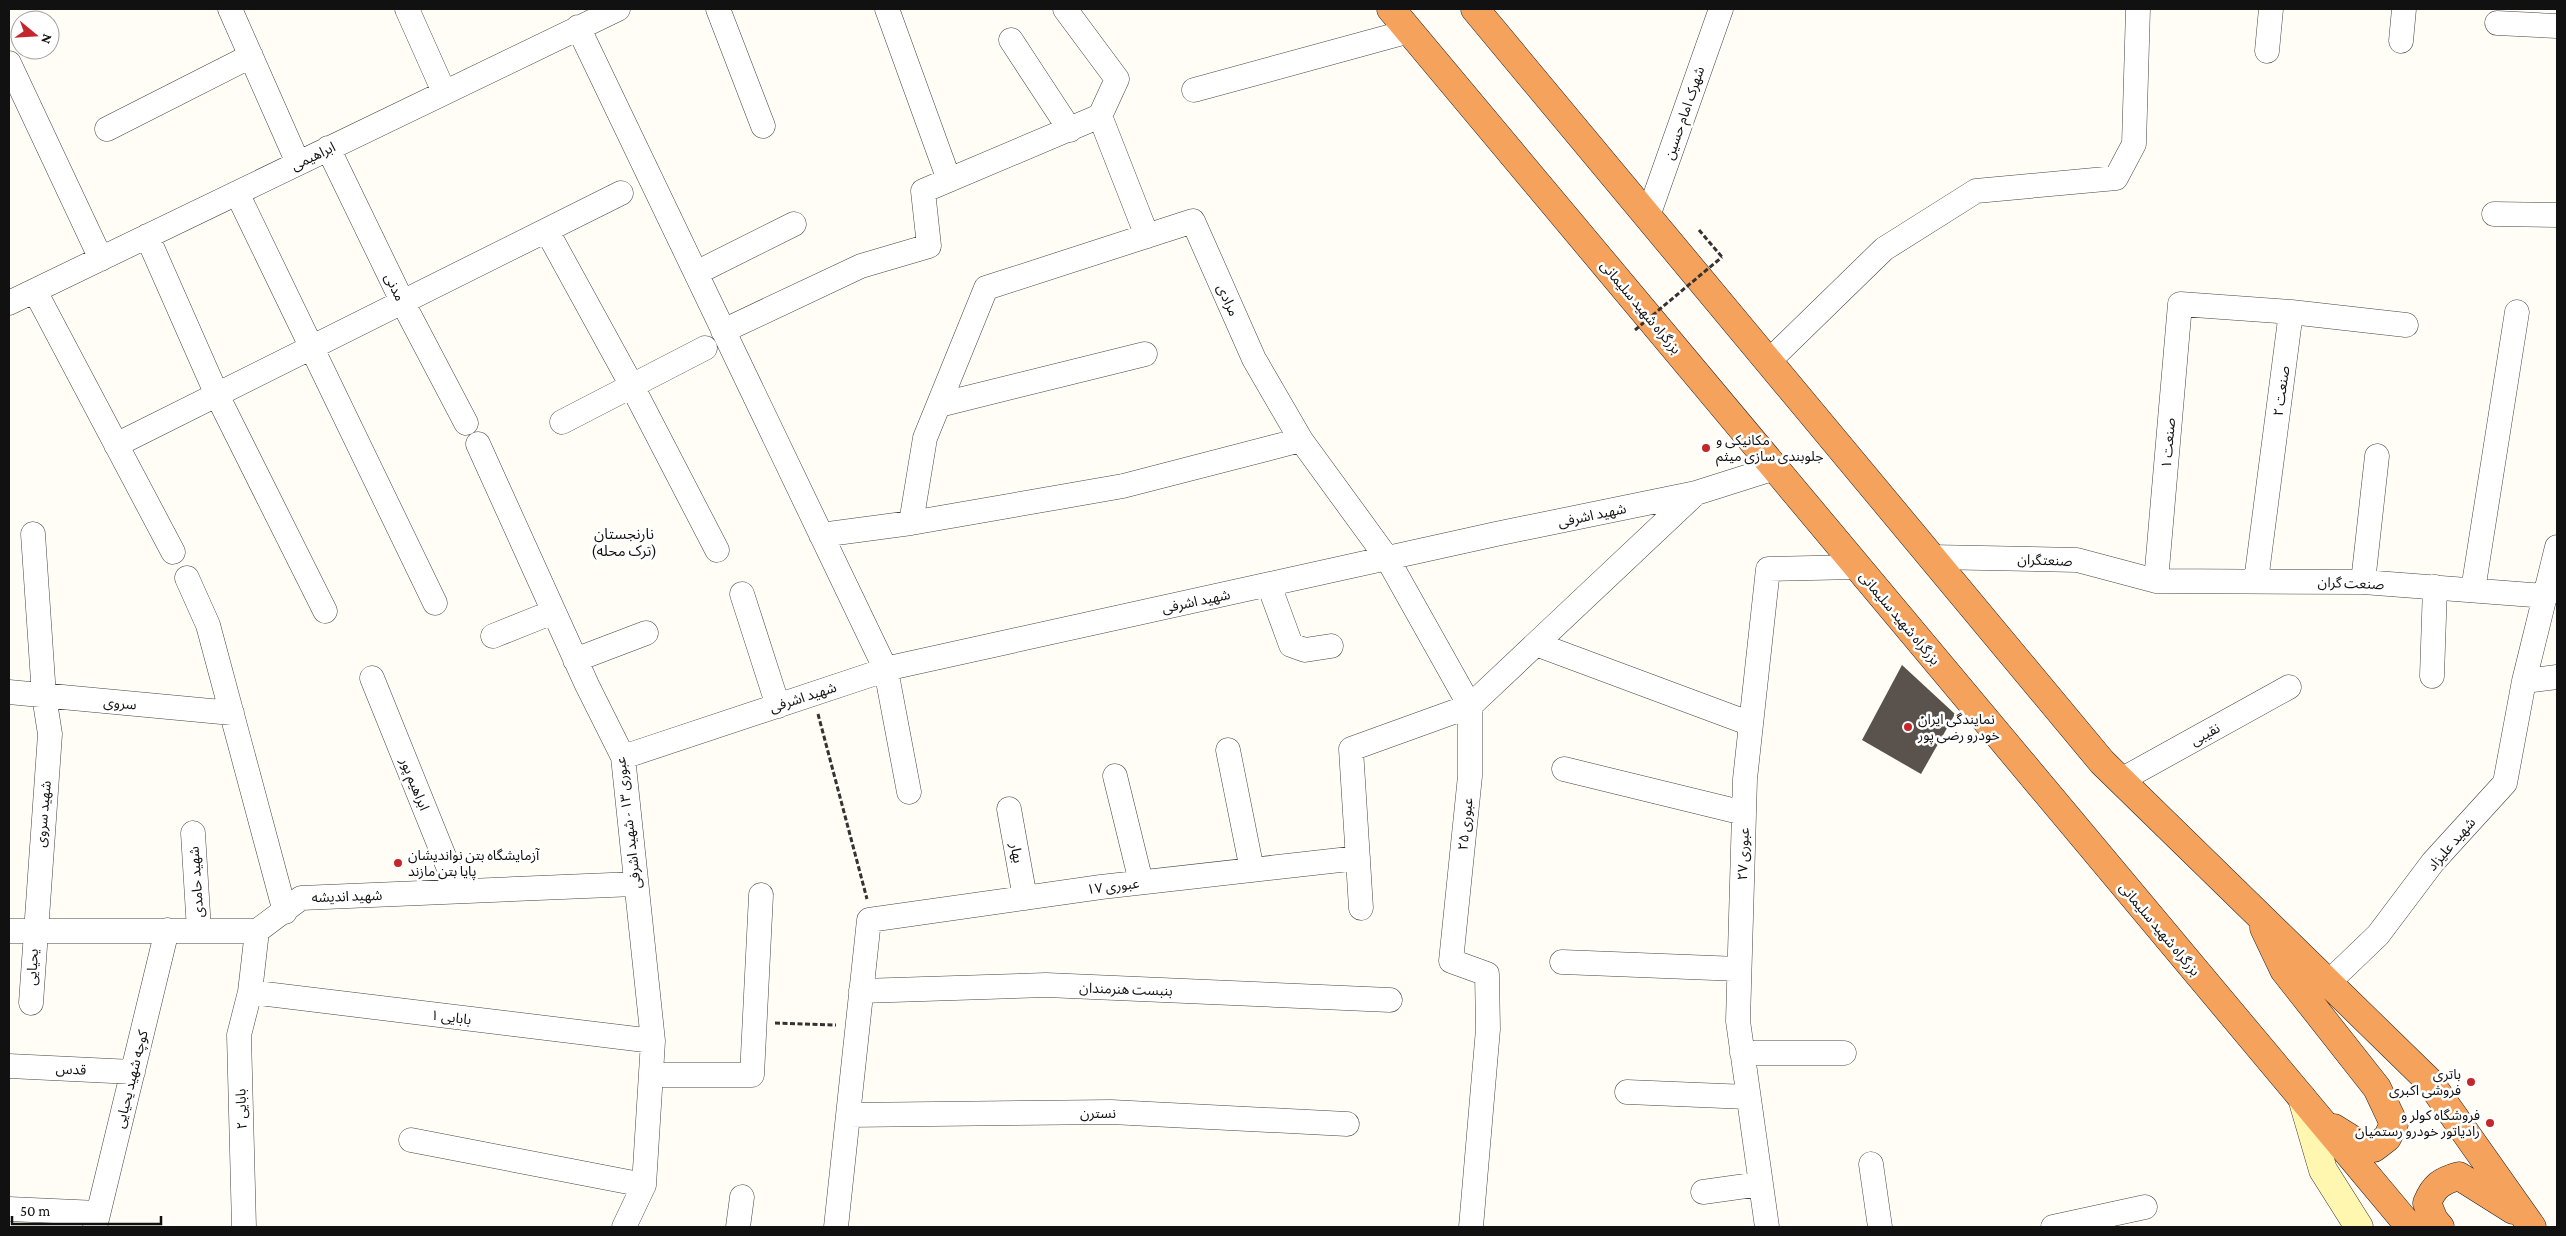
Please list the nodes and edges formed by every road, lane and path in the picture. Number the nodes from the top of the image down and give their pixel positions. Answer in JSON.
{"nodes":[{"id":1,"x":230,"y":9,"type":"edge"},
{"id":2,"x":407,"y":9,"type":"edge"},
{"id":3,"x":618,"y":9,"type":"edge"},
{"id":4,"x":718,"y":9,"type":"edge"},
{"id":5,"x":887,"y":9,"type":"edge"},
{"id":6,"x":1064,"y":9,"type":"edge"},
{"id":7,"x":1391,"y":9,"type":"edge"},
{"id":8,"x":1475,"y":9,"type":"edge"},
{"id":9,"x":1721,"y":9,"type":"edge"},
{"id":10,"x":2138,"y":9,"type":"edge"},
{"id":11,"x":2270,"y":9,"type":"edge"},
{"id":12,"x":2404,"y":9,"type":"edge"},
{"id":13,"x":2497,"y":23,"type":"dead end"},
{"id":14,"x":2557,"y":26,"type":"edge"},
{"id":15,"x":578,"y":27,"type":"junction"},
{"id":16,"x":1410,"y":31,"type":"junction"},
{"id":17,"x":1011,"y":40,"type":"dead end"},
{"id":18,"x":2401,"y":41,"type":"dead end"},
{"id":19,"x":2267,"y":51,"type":"dead end"},
{"id":20,"x":251,"y":56,"type":"junction"},
{"id":21,"x":9,"y":63,"type":"edge"},
{"id":22,"x":1194,"y":90,"type":"dead end"},
{"id":23,"x":444,"y":92,"type":"junction"},
{"id":24,"x":1100,"y":116,"type":"junction"},
{"id":25,"x":763,"y":126,"type":"dead end"},
{"id":26,"x":107,"y":129,"type":"dead end"},
{"id":27,"x":1070,"y":130,"type":"junction"},
{"id":28,"x":328,"y":148,"type":"junction"},
{"id":29,"x":298,"y":163,"type":"junction"},
{"id":30,"x":949,"y":180,"type":"junction"},
{"id":31,"x":237,"y":192,"type":"junction"},
{"id":32,"x":621,"y":193,"type":"dead end"},
{"id":33,"x":2494,"y":214,"type":"dead end"},
{"id":34,"x":2557,"y":215,"type":"edge"},
{"id":35,"x":1648,"y":216,"type":"junction"},
{"id":36,"x":794,"y":224,"type":"dead end"},
{"id":37,"x":547,"y":230,"type":"junction"},
{"id":38,"x":1698,"y":230,"type":"dead end"},
{"id":39,"x":147,"y":236,"type":"junction"},
{"id":40,"x":1147,"y":236,"type":"junction"},
{"id":41,"x":101,"y":259,"type":"junction"},
{"id":42,"x":696,"y":273,"type":"junction"},
{"id":43,"x":35,"y":291,"type":"junction"},
{"id":44,"x":9,"y":303,"type":"edge"},
{"id":45,"x":403,"y":303,"type":"junction"},
{"id":46,"x":2291,"y":312,"type":"junction"},
{"id":47,"x":2516,"y":312,"type":"dead end"},
{"id":48,"x":2406,"y":325,"type":"dead end"},
{"id":49,"x":1635,"y":330,"type":"dead end"},
{"id":50,"x":723,"y":331,"type":"junction"},
{"id":51,"x":313,"y":347,"type":"junction"},
{"id":52,"x":705,"y":348,"type":"dead end"},
{"id":53,"x":1145,"y":354,"type":"dead end"},
{"id":54,"x":1768,"y":361,"type":"junction"},
{"id":55,"x":632,"y":386,"type":"junction"},
{"id":56,"x":217,"y":395,"type":"junction"},
{"id":57,"x":939,"y":405,"type":"junction"},
{"id":58,"x":562,"y":422,"type":"dead end"},
{"id":59,"x":466,"y":424,"type":"dead end"},
{"id":60,"x":1301,"y":440,"type":"junction"},
{"id":61,"x":478,"y":444,"type":"dead end"},
{"id":62,"x":116,"y":445,"type":"junction"},
{"id":63,"x":2377,"y":456,"type":"dead end"},
{"id":64,"x":1775,"y":468,"type":"junction"},
{"id":65,"x":1696,"y":493,"type":"junction"},
{"id":66,"x":912,"y":522,"type":"junction"},
{"id":67,"x":33,"y":534,"type":"dead end"},
{"id":68,"x":821,"y":535,"type":"junction"},
{"id":69,"x":2557,"y":547,"type":"edge"},
{"id":70,"x":717,"y":550,"type":"dead end"},
{"id":71,"x":173,"y":552,"type":"dead end"},
{"id":72,"x":1387,"y":558,"type":"junction"},
{"id":73,"x":1932,"y":558,"type":"junction"},
{"id":74,"x":1857,"y":566,"type":"junction"},
{"id":75,"x":186,"y":578,"type":"dead end"},
{"id":76,"x":2156,"y":581,"type":"junction"},
{"id":77,"x":2256,"y":581,"type":"junction"},
{"id":78,"x":2362,"y":582,"type":"junction"},
{"id":79,"x":1269,"y":585,"type":"junction"},
{"id":80,"x":2435,"y":587,"type":"junction"},
{"id":81,"x":2473,"y":590,"type":"junction"},
{"id":82,"x":742,"y":594,"type":"dead end"},
{"id":83,"x":2546,"y":596,"type":"junction"},
{"id":84,"x":435,"y":602,"type":"dead end"},
{"id":85,"x":325,"y":611,"type":"dead end"},
{"id":86,"x":553,"y":612,"type":"junction"},
{"id":87,"x":646,"y":633,"type":"dead end"},
{"id":88,"x":493,"y":636,"type":"dead end"},
{"id":89,"x":1536,"y":644,"type":"junction"},
{"id":90,"x":1331,"y":646,"type":"dead end"},
{"id":91,"x":575,"y":660,"type":"junction"},
{"id":92,"x":886,"y":670,"type":"junction"},
{"id":93,"x":2432,"y":676,"type":"dead end"},
{"id":94,"x":372,"y":678,"type":"dead end"},
{"id":95,"x":2557,"y":678,"type":"edge"},
{"id":96,"x":2524,"y":681,"type":"junction"},
{"id":97,"x":2288,"y":687,"type":"dead end"},
{"id":98,"x":9,"y":692,"type":"edge"},
{"id":99,"x":813,"y":694,"type":"junction"},
{"id":100,"x":44,"y":696,"type":"junction"},
{"id":101,"x":778,"y":706,"type":"junction"},
{"id":102,"x":1470,"y":706,"type":"junction"},
{"id":103,"x":232,"y":713,"type":"junction"},
{"id":104,"x":1751,"y":724,"type":"junction"},
{"id":105,"x":1228,"y":750,"type":"dead end"},
{"id":106,"x":623,"y":757,"type":"junction"},
{"id":107,"x":1564,"y":769,"type":"dead end"},
{"id":108,"x":1115,"y":776,"type":"dead end"},
{"id":109,"x":2122,"y":780,"type":"junction"},
{"id":110,"x":909,"y":792,"type":"dead end"},
{"id":111,"x":1009,"y":809,"type":"dead end"},
{"id":112,"x":1744,"y":813,"type":"junction"},
{"id":113,"x":193,"y":833,"type":"dead end"},
{"id":114,"x":1358,"y":858,"type":"junction"},
{"id":115,"x":1252,"y":870,"type":"junction"},
{"id":116,"x":1141,"y":882,"type":"junction"},
{"id":117,"x":635,"y":884,"type":"junction"},
{"id":118,"x":458,"y":891,"type":"junction"},
{"id":119,"x":761,"y":895,"type":"dead end"},
{"id":120,"x":1025,"y":898,"type":"junction"},
{"id":121,"x":1361,"y":908,"type":"dead end"},
{"id":122,"x":2254,"y":910,"type":"junction"},
{"id":123,"x":285,"y":912,"type":"junction"},
{"id":124,"x":869,"y":920,"type":"junction"},
{"id":125,"x":167,"y":930,"type":"junction"},
{"id":126,"x":199,"y":930,"type":"junction"},
{"id":127,"x":9,"y":931,"type":"edge"},
{"id":128,"x":34,"y":931,"type":"junction"},
{"id":129,"x":257,"y":931,"type":"junction"},
{"id":130,"x":1562,"y":962,"type":"dead end"},
{"id":131,"x":1739,"y":969,"type":"junction"},
{"id":132,"x":2328,"y":982,"type":"junction"},
{"id":133,"x":861,"y":991,"type":"junction"},
{"id":134,"x":250,"y":992,"type":"junction"},
{"id":135,"x":1390,"y":1000,"type":"dead end"},
{"id":136,"x":31,"y":1004,"type":"dead end"},
{"id":137,"x":755,"y":1022,"type":"junction"},
{"id":138,"x":858,"y":1026,"type":"junction"},
{"id":139,"x":653,"y":1041,"type":"junction"},
{"id":140,"x":1742,"y":1053,"type":"junction"},
{"id":141,"x":1844,"y":1053,"type":"dead end"},
{"id":142,"x":9,"y":1066,"type":"edge"},
{"id":143,"x":133,"y":1072,"type":"junction"},
{"id":144,"x":651,"y":1076,"type":"junction"},
{"id":145,"x":1627,"y":1092,"type":"dead end"},
{"id":146,"x":1748,"y":1097,"type":"junction"},
{"id":147,"x":2308,"y":1105,"type":"junction"},
{"id":148,"x":849,"y":1115,"type":"junction"},
{"id":149,"x":1347,"y":1124,"type":"dead end"},
{"id":150,"x":411,"y":1140,"type":"dead end"},
{"id":151,"x":1872,"y":1164,"type":"dead end"},
{"id":152,"x":1760,"y":1184,"type":"junction"},
{"id":153,"x":644,"y":1185,"type":"junction"},
{"id":154,"x":1703,"y":1192,"type":"dead end"},
{"id":155,"x":742,"y":1197,"type":"dead end"},
{"id":156,"x":2145,"y":1207,"type":"dead end"},
{"id":157,"x":9,"y":1209,"type":"edge"},
{"id":158,"x":97,"y":1220,"type":"edge"},
{"id":159,"x":2530,"y":1223,"type":"edge"},
{"id":160,"x":244,"y":1227,"type":"edge"},
{"id":161,"x":624,"y":1227,"type":"edge"},
{"id":162,"x":738,"y":1227,"type":"edge"},
{"id":163,"x":836,"y":1227,"type":"edge"},
{"id":164,"x":1471,"y":1227,"type":"edge"},
{"id":165,"x":1767,"y":1227,"type":"edge"},
{"id":166,"x":1880,"y":1227,"type":"edge"},
{"id":167,"x":2053,"y":1227,"type":"edge"},
{"id":168,"x":2359,"y":1227,"type":"edge"},
{"id":169,"x":2410,"y":1227,"type":"edge"},
{"id":170,"x":2440,"y":1227,"type":"edge"}],
"edges":[{"from":1,"to":20,"type":"street"},
{"from":2,"to":23,"type":"street"},
{"from":3,"to":15,"type":"street","name":"ابراهیمی"},
{"from":4,"to":25,"type":"street"},
{"from":5,"to":30,"type":"street"},
{"from":6,"to":24,"type":"street"},
{"from":7,"to":16,"type":"highway","name":"بزرگراه شهید سلیمانی"},
{"from":8,"to":35,"type":"highway"},
{"from":9,"to":35,"type":"street","name":"شهرک امام حسین"},
{"from":10,"to":54,"type":"street"},
{"from":11,"to":19,"type":"street"},
{"from":12,"to":18,"type":"street"},
{"from":13,"to":14,"type":"street"},
{"from":15,"to":23,"type":"street","name":"ابراهیمی"},
{"from":15,"to":42,"type":"street"},
{"from":16,"to":22,"type":"street"},
{"from":16,"to":64,"type":"highway","name":"بزرگراه شهید سلیمانی"},
{"from":17,"to":27,"type":"street"},
{"from":20,"to":26,"type":"street"},
{"from":20,"to":29,"type":"street"},
{"from":21,"to":41,"type":"street"},
{"from":23,"to":28,"type":"street","name":"ابراهیمی"},
{"from":24,"to":27,"type":"street"},
{"from":24,"to":40,"type":"street"},
{"from":27,"to":30,"type":"street"},
{"from":28,"to":29,"type":"street","name":"ابراهیمی"},
{"from":28,"to":45,"type":"street","name":"مدنی"},
{"from":29,"to":31,"type":"street","name":"ابراهیمی"},
{"from":30,"to":50,"type":"street"},
{"from":31,"to":39,"type":"street","name":"ابراهیمی"},
{"from":31,"to":51,"type":"street"},
{"from":32,"to":37,"type":"street"},
{"from":33,"to":34,"type":"street"},
{"from":35,"to":54,"type":"highway"},
{"from":36,"to":42,"type":"street"},
{"from":37,"to":45,"type":"street"},
{"from":37,"to":55,"type":"street"},
{"from":38,"to":49,"type":"path","bridge":true},
{"from":39,"to":41,"type":"street","name":"ابراهیمی"},
{"from":39,"to":56,"type":"street"},
{"from":40,"to":57,"type":"street","name":"مرادی"},
{"from":40,"to":60,"type":"street","name":"مرادی"},
{"from":41,"to":43,"type":"street","name":"ابراهیمی"},
{"from":42,"to":50,"type":"street"},
{"from":43,"to":44,"type":"street","name":"ابراهیمی"},
{"from":43,"to":62,"type":"street"},
{"from":45,"to":51,"type":"street"},
{"from":45,"to":59,"type":"street","name":"مدنی"},
{"from":46,"to":48,"type":"street"},
{"from":46,"to":76,"type":"street","name":"صنعت ۱"},
{"from":46,"to":77,"type":"street","name":"صنعت ۲"},
{"from":47,"to":81,"type":"street"},
{"from":50,"to":68,"type":"street"},
{"from":51,"to":56,"type":"street"},
{"from":51,"to":84,"type":"street"},
{"from":52,"to":55,"type":"street"},
{"from":53,"to":57,"type":"street"},
{"from":54,"to":73,"type":"highway"},
{"from":55,"to":58,"type":"street"},
{"from":55,"to":70,"type":"street"},
{"from":56,"to":62,"type":"street"},
{"from":56,"to":85,"type":"street"},
{"from":57,"to":66,"type":"street"},
{"from":60,"to":66,"type":"street"},
{"from":60,"to":72,"type":"street","name":"مرادی"},
{"from":61,"to":86,"type":"street","name":"عبوری ۱۳ - شهید اشرفی"},
{"from":62,"to":71,"type":"street"},
{"from":63,"to":78,"type":"street"},
{"from":64,"to":65,"type":"street","name":"شهید اشرفی"},
{"from":64,"to":74,"type":"highway","name":"بزرگراه شهید سلیمانی"},
{"from":65,"to":72,"type":"street","name":"شهید اشرفی"},
{"from":65,"to":89,"type":"street"},
{"from":66,"to":68,"type":"street"},
{"from":67,"to":100,"type":"street","name":"شهید سروی"},
{"from":68,"to":92,"type":"street"},
{"from":69,"to":83,"type":"street"},
{"from":72,"to":79,"type":"street","name":"شهید اشرفی"},
{"from":72,"to":102,"type":"street","name":"مرادی"},
{"from":73,"to":76,"type":"street","name":"صنعتگران"},
{"from":73,"to":109,"type":"highway"},
{"from":74,"to":104,"type":"street","name":"عبوری ۲۷"},
{"from":74,"to":147,"type":"highway","name":"بزرگراه شهید سلیمانی"},
{"from":75,"to":103,"type":"street"},
{"from":76,"to":77,"type":"street","name":"صنعت گران"},
{"from":77,"to":78,"type":"street","name":"صنعت گران"},
{"from":78,"to":80,"type":"street","name":"صنعت گران"},
{"from":79,"to":90,"type":"street"},
{"from":79,"to":92,"type":"street","name":"شهید اشرفی"},
{"from":80,"to":81,"type":"street","name":"صنعت گران"},
{"from":80,"to":93,"type":"street"},
{"from":81,"to":83,"type":"street","name":"صنعت گران"},
{"from":82,"to":101,"type":"street"},
{"from":83,"to":96,"type":"street","name":"شهید علیزاد"},
{"from":86,"to":88,"type":"street"},
{"from":86,"to":91,"type":"street","name":"عبوری ۱۳ - شهید اشرفی"},
{"from":87,"to":91,"type":"street"},
{"from":89,"to":102,"type":"street"},
{"from":89,"to":104,"type":"street"},
{"from":91,"to":106,"type":"street","name":"عبوری ۱۳ - شهید اشرفی"},
{"from":92,"to":99,"type":"street","name":"شهید اشرفی"},
{"from":92,"to":110,"type":"street"},
{"from":94,"to":118,"type":"street","name":"ابراهیم پور"},
{"from":95,"to":96,"type":"street"},
{"from":96,"to":132,"type":"street","name":"شهید علیزاد"},
{"from":97,"to":109,"type":"street","name":"نقیبی"},
{"from":98,"to":100,"type":"street","name":"سروی"},
{"from":99,"to":101,"type":"street","name":"شهید اشرفی"},
{"from":99,"to":124,"type":"path"},
{"from":100,"to":103,"type":"street","name":"سروی"},
{"from":100,"to":128,"type":"street","name":"شهید سروی"},
{"from":101,"to":106,"type":"street","name":"شهید اشرفی"},
{"from":102,"to":114,"type":"street"},
{"from":102,"to":164,"type":"street","name":"عبوری ۲۵"},
{"from":103,"to":123,"type":"street"},
{"from":104,"to":112,"type":"street","name":"عبوری ۲۷"},
{"from":105,"to":115,"type":"street"},
{"from":106,"to":117,"type":"street","name":"عبوری ۱۳ - شهید اشرفی"},
{"from":107,"to":112,"type":"street"},
{"from":108,"to":116,"type":"street"},
{"from":109,"to":122,"type":"highway"},
{"from":111,"to":120,"type":"street","name":"بهار"},
{"from":112,"to":131,"type":"street","name":"عبوری ۲۷"},
{"from":113,"to":126,"type":"street","name":"شهید حامدی"},
{"from":114,"to":115,"type":"street","name":"عبوری ۱۷"},
{"from":114,"to":121,"type":"street"},
{"from":115,"to":116,"type":"street","name":"عبوری ۱۷"},
{"from":116,"to":120,"type":"street","name":"عبوری ۱۷"},
{"from":117,"to":118,"type":"street","name":"شهید اندیشه"},
{"from":117,"to":139,"type":"street","name":"عبوری ۱۳ - شهید اشرفی"},
{"from":118,"to":123,"type":"street","name":"شهید اندیشه"},
{"from":119,"to":137,"type":"street"},
{"from":120,"to":124,"type":"street","name":"عبوری ۱۷"},
{"from":122,"to":132,"type":"highway"},
{"from":122,"to":147,"type":"highway"},
{"from":123,"to":129,"type":"street","name":"شهید اندیشه"},
{"from":124,"to":133,"type":"street"},
{"from":125,"to":126,"type":"street"},
{"from":125,"to":128,"type":"street"},
{"from":125,"to":143,"type":"street","name":"کوچه شهید یحیایی"},
{"from":126,"to":129,"type":"street"},
{"from":127,"to":128,"type":"street"},
{"from":128,"to":136,"type":"street","name":"یحیایی"},
{"from":129,"to":134,"type":"street","name":"بابایی ۲"},
{"from":130,"to":131,"type":"street"},
{"from":131,"to":140,"type":"street","name":"عبوری ۲۷"},
{"from":132,"to":159,"type":"highway"},
{"from":133,"to":135,"type":"street","name":"بنبست هنرمندان"},
{"from":133,"to":138,"type":"street"},
{"from":134,"to":139,"type":"street","name":"بابایی ۱"},
{"from":134,"to":160,"type":"street","name":"بابایی ۲"},
{"from":137,"to":138,"type":"path"},
{"from":137,"to":144,"type":"street"},
{"from":138,"to":148,"type":"street"},
{"from":139,"to":144,"type":"street","name":"عبوری ۱۳ - شهید اشرفی"},
{"from":140,"to":141,"type":"street"},
{"from":140,"to":146,"type":"street","name":"عبوری ۲۷"},
{"from":142,"to":143,"type":"street","name":"قدس"},
{"from":143,"to":158,"type":"street","name":"کوچه شهید یحیایی"},
{"from":144,"to":153,"type":"street","name":"عبوری ۱۳ - شهید اشرفی"},
{"from":145,"to":146,"type":"street"},
{"from":146,"to":152,"type":"street","name":"عبوری ۲۷"},
{"from":147,"to":168,"type":"main road"},
{"from":147,"to":169,"type":"highway","name":"بزرگراه شهید سلیمانی"},
{"from":148,"to":149,"type":"street","name":"نسترن"},
{"from":148,"to":163,"type":"street"},
{"from":150,"to":153,"type":"street"},
{"from":151,"to":166,"type":"street"},
{"from":152,"to":154,"type":"street"},
{"from":152,"to":165,"type":"street","name":"عبوری ۲۷"},
{"from":153,"to":161,"type":"street","name":"عبوری ۱۳ - شهید اشرفی"},
{"from":155,"to":162,"type":"street"},
{"from":156,"to":167,"type":"street"},
{"from":157,"to":158,"type":"street"},
{"from":159,"to":170,"type":"highway"}]}
